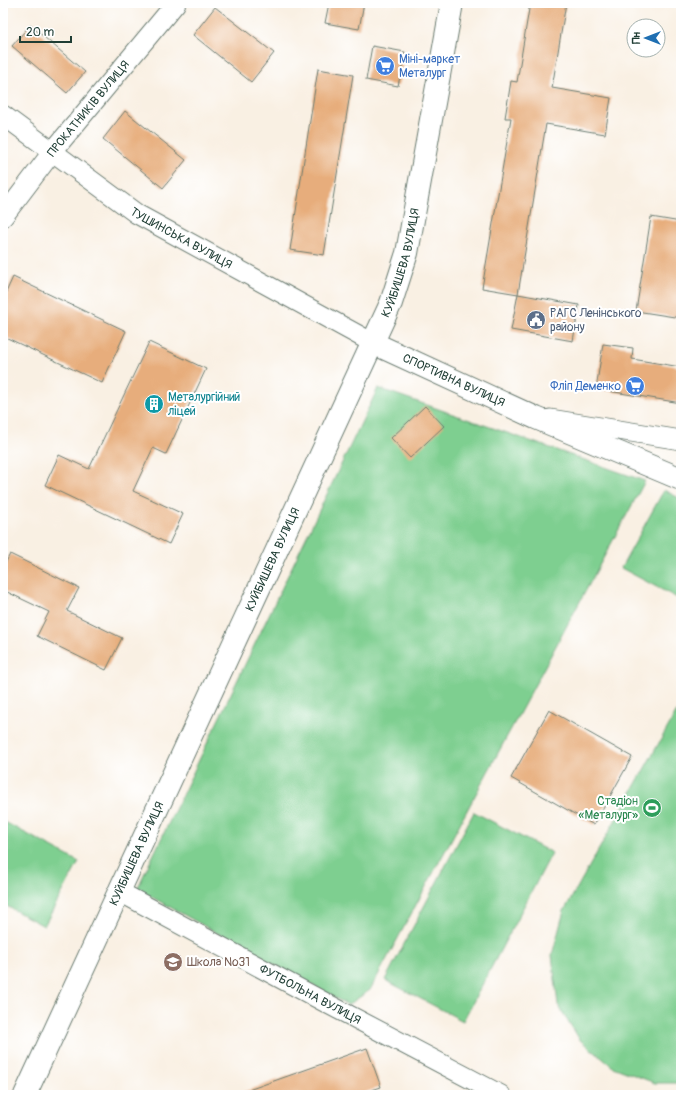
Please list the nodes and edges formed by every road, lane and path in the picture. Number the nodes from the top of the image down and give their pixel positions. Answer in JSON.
{"nodes":[{"id":1,"x":176,"y":3,"type":"edge"},
{"id":2,"x":452,"y":3,"type":"edge"},
{"id":3,"x":3,"y":115,"type":"edge"},
{"id":4,"x":53,"y":151,"type":"junction"},
{"id":5,"x":3,"y":216,"type":"edge"},
{"id":6,"x":373,"y":343,"type":"junction"},
{"id":7,"x":536,"y":418,"type":"junction"},
{"id":8,"x":681,"y":440,"type":"edge"},
{"id":9,"x":681,"y":479,"type":"edge"},
{"id":10,"x":120,"y":892,"type":"junction"},
{"id":11,"x":497,"y":1094,"type":"edge"},
{"id":12,"x":25,"y":1095,"type":"edge"}],
"edges":[{"from":1,"to":4,"type":"street","name":"ПРОКАТНИКІВ ВУЛИЦЯ"},
{"from":2,"to":6,"type":"main road","name":"КУЙБИШЕВА ВУЛИЦЯ"},
{"from":3,"to":4,"type":"street","name":"ТУШИНСЬКА ВУЛИЦЯ"},
{"from":4,"to":5,"type":"street","name":"ПРОКАТНИКІВ ВУЛИЦЯ"},
{"from":4,"to":6,"type":"street","name":"ТУШИНСЬКА ВУЛИЦЯ"},
{"from":6,"to":7,"type":"main road","name":"СПОРТИВНА ВУЛИЦЯ"},
{"from":6,"to":10,"type":"main road","name":"КУЙБИШЕВА ВУЛИЦЯ"},
{"from":7,"to":8,"type":"street","name":"СПОРТИВНА ВУЛИЦЯ"},
{"from":7,"to":9,"type":"main road","name":"СПОРТИВНА ВУЛИЦЯ"},
{"from":10,"to":11,"type":"street","name":"ФУТБОЛЬНА ВУЛИЦЯ"},
{"from":10,"to":12,"type":"main road","name":"КУЙБИШЕВА ВУЛИЦЯ"}]}
